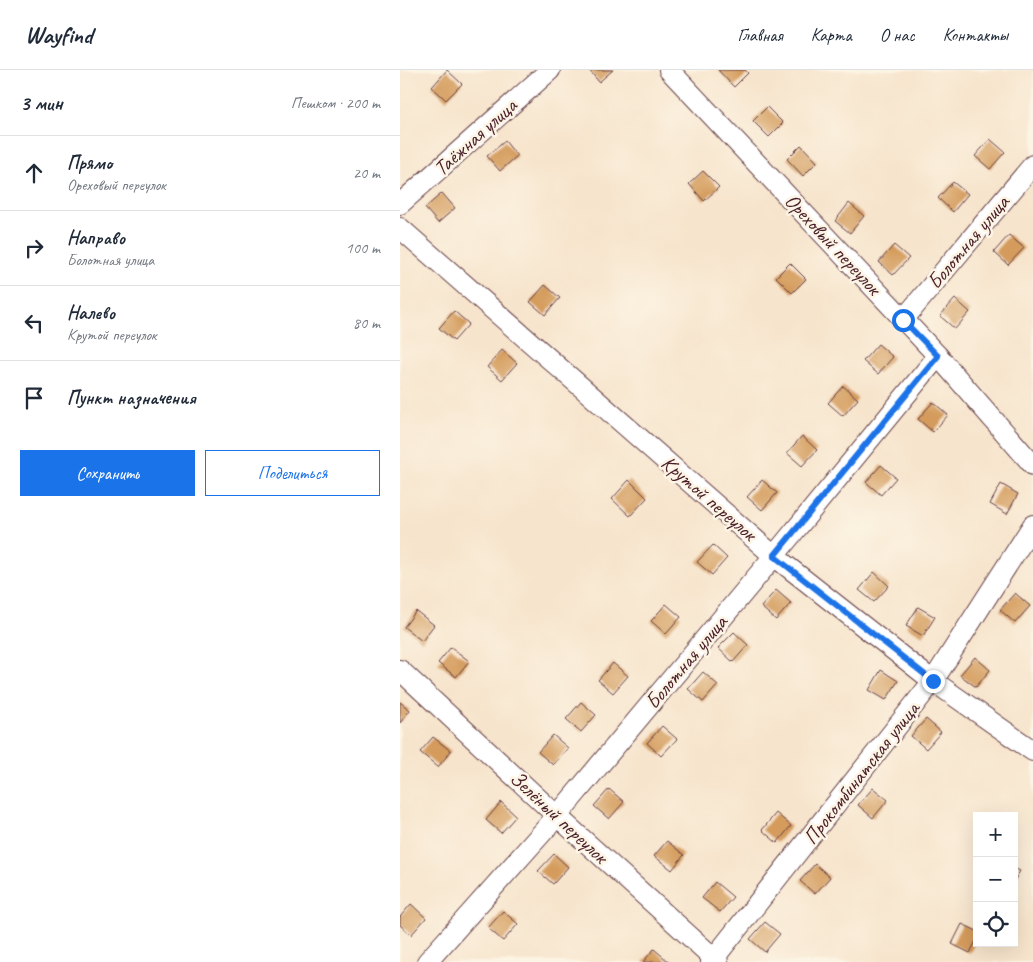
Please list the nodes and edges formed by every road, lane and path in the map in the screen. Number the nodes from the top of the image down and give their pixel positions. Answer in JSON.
{"nodes":[{"id":1,"x":550,"y":70,"type":"edge"},
{"id":2,"x":670,"y":70,"type":"edge"},
{"id":3,"x":1033,"y":165,"type":"edge"},
{"id":4,"x":400,"y":204,"type":"edge"},
{"id":5,"x":400,"y":228,"type":"edge"},
{"id":6,"x":903,"y":320,"type":"junction"},
{"id":7,"x":938,"y":356,"type":"junction"},
{"id":8,"x":1033,"y":465,"type":"edge"},
{"id":9,"x":1033,"y":525,"type":"edge"},
{"id":10,"x":774,"y":556,"type":"junction"},
{"id":11,"x":400,"y":670,"type":"edge"},
{"id":12,"x":933,"y":681,"type":"junction"},
{"id":13,"x":1033,"y":751,"type":"edge"},
{"id":14,"x":556,"y":816,"type":"junction"},
{"id":15,"x":715,"y":961,"type":"edge"},
{"id":16,"x":427,"y":962,"type":"edge"}],
"edges":[{"from":1,"to":4,"type":"street","name":"Таёжная улица"},
{"from":2,"to":6,"type":"street","name":"Ореховый переулок"},
{"from":3,"to":6,"type":"street","name":"Болотная улица"},
{"from":5,"to":10,"type":"street","name":"Крутой переулок"},
{"from":6,"to":7,"type":"street","name":"Ореховый переулок"},
{"from":7,"to":8,"type":"street","name":"Ореховый переулок"},
{"from":7,"to":10,"type":"street","name":"Болотная улица"},
{"from":9,"to":12,"type":"street","name":"Прокомбинатская улица"},
{"from":10,"to":12,"type":"street","name":"Крутой переулок"},
{"from":10,"to":14,"type":"street","name":"Болотная улица"},
{"from":11,"to":14,"type":"street","name":"Зелёный переулок"},
{"from":12,"to":13,"type":"street","name":"Крутой переулок"},
{"from":12,"to":15,"type":"street","name":"Прокомбинатская улица"},
{"from":14,"to":15,"type":"street","name":"Зелёный переулок"},
{"from":14,"to":16,"type":"street","name":"Болотная улица"}]}
